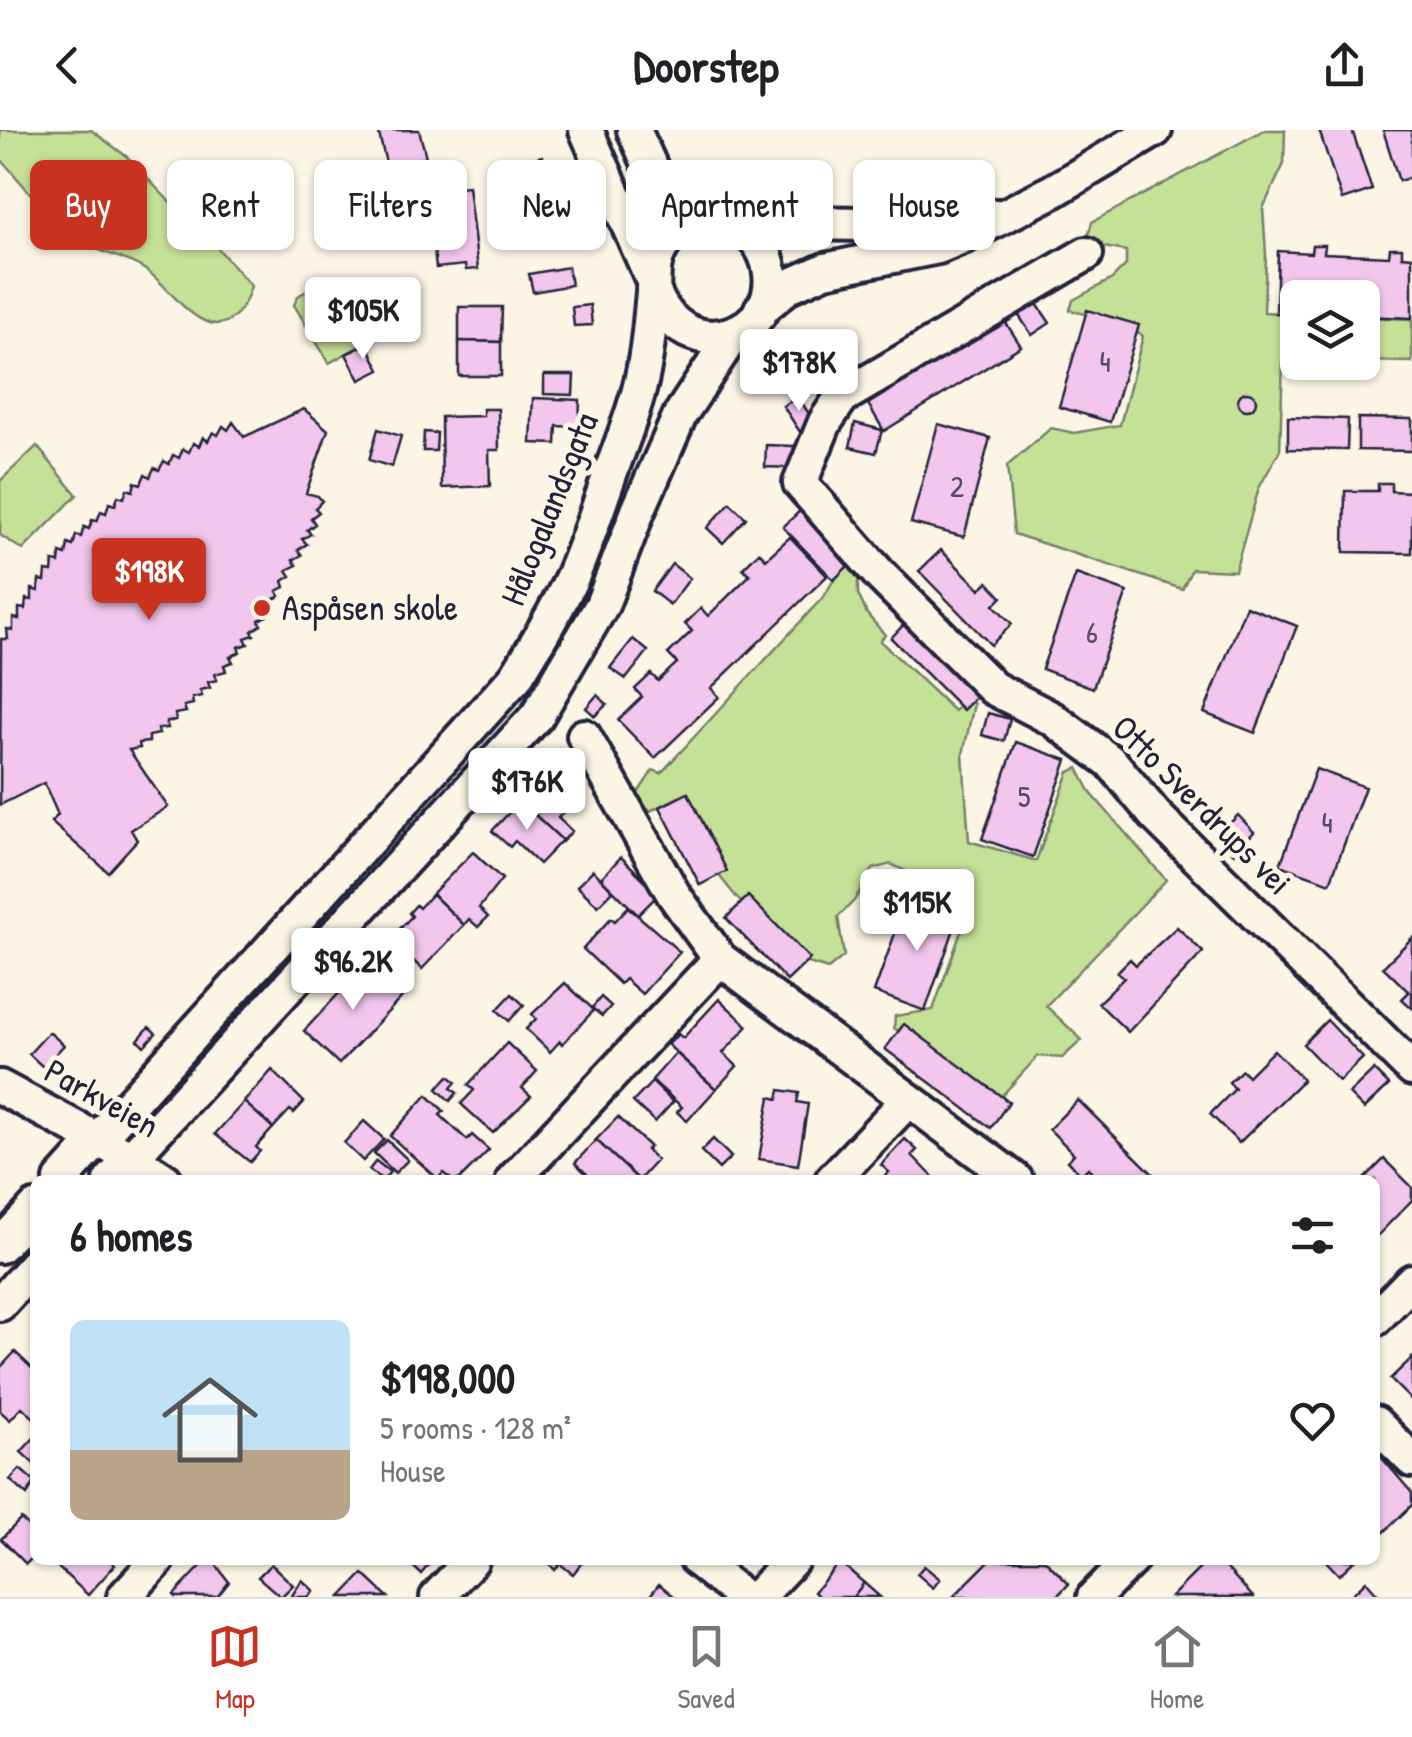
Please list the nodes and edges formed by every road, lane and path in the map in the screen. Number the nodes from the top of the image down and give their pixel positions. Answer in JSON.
{"nodes":[{"id":1,"x":586,"y":130,"type":"edge"},
{"id":2,"x":634,"y":130,"type":"edge"},
{"id":3,"x":1155,"y":130,"type":"edge"},
{"id":4,"x":647,"y":160,"type":"edge"},
{"id":5,"x":1000,"y":216,"type":"junction"},
{"id":6,"x":833,"y":223,"type":"edge"},
{"id":7,"x":660,"y":250,"type":"edge"},
{"id":8,"x":763,"y":250,"type":"edge"},
{"id":9,"x":1086,"y":254,"type":"dead end"},
{"id":10,"x":653,"y":285,"type":"junction"},
{"id":11,"x":761,"y":309,"type":"junction"},
{"id":12,"x":734,"y":332,"type":"junction"},
{"id":13,"x":584,"y":736,"type":"dead end"},
{"id":14,"x":720,"y":959,"type":"junction"},
{"id":15,"x":1412,"y":1069,"type":"edge"},
{"id":16,"x":0,"y":1087,"type":"edge"},
{"id":17,"x":906,"y":1101,"type":"junction"},
{"id":18,"x":98,"y":1140,"type":"junction"},
{"id":19,"x":120,"y":1169,"type":"edge"},
{"id":20,"x":66,"y":1175,"type":"edge"},
{"id":21,"x":145,"y":1175,"type":"edge"},
{"id":22,"x":518,"y":1175,"type":"edge"},
{"id":23,"x":837,"y":1175,"type":"edge"},
{"id":24,"x":1009,"y":1175,"type":"edge"},
{"id":25,"x":30,"y":1213,"type":"edge"},
{"id":26,"x":0,"y":1246,"type":"edge"},
{"id":27,"x":30,"y":1271,"type":"edge"},
{"id":28,"x":1412,"y":1282,"type":"edge"},
{"id":29,"x":0,"y":1304,"type":"edge"},
{"id":30,"x":1380,"y":1314,"type":"edge"},
{"id":31,"x":1380,"y":1428,"type":"edge"},
{"id":32,"x":1412,"y":1460,"type":"edge"},
{"id":33,"x":153,"y":1565,"type":"edge"},
{"id":34,"x":467,"y":1565,"type":"edge"},
{"id":35,"x":703,"y":1565,"type":"edge"},
{"id":36,"x":787,"y":1565,"type":"edge"},
{"id":37,"x":1127,"y":1565,"type":"edge"},
{"id":38,"x":1101,"y":1594,"type":"edge"},
{"id":39,"x":124,"y":1597,"type":"edge"},
{"id":40,"x":437,"y":1597,"type":"edge"},
{"id":41,"x":742,"y":1597,"type":"edge"},
{"id":42,"x":757,"y":1597,"type":"edge"}],
"edges":[{"from":1,"to":10,"type":"street"},
{"from":2,"to":4,"type":"street"},
{"from":3,"to":5,"type":"street"},
{"from":5,"to":6,"type":"street"},
{"from":5,"to":11,"type":"street"},
{"from":7,"to":10,"type":"street","name":"Hålogalandsgata"},
{"from":8,"to":11,"type":"street"},
{"from":9,"to":15,"type":"street","name":"Otto Sverdrups vei"},
{"from":10,"to":12,"type":"street"},
{"from":10,"to":18,"type":"street","name":"Hålogalandsgata"},
{"from":11,"to":12,"type":"street"},
{"from":12,"to":19,"type":"street"},
{"from":13,"to":14,"type":"street"},
{"from":14,"to":17,"type":"street"},
{"from":14,"to":22,"type":"street"},
{"from":16,"to":18,"type":"street","name":"Parkveien"},
{"from":17,"to":23,"type":"street"},
{"from":17,"to":24,"type":"street"},
{"from":18,"to":19,"type":"street","name":"Parkveien"},
{"from":18,"to":20,"type":"street","name":"Hålogalandsgata"},
{"from":19,"to":21,"type":"street","name":"Parkveien"},
{"from":25,"to":26,"type":"street"},
{"from":27,"to":29,"type":"street"},
{"from":28,"to":30,"type":"street"},
{"from":31,"to":32,"type":"street"},
{"from":33,"to":39,"type":"street"},
{"from":34,"to":40,"type":"street"},
{"from":35,"to":41,"type":"street"},
{"from":36,"to":42,"type":"street"},
{"from":37,"to":38,"type":"street"}]}
